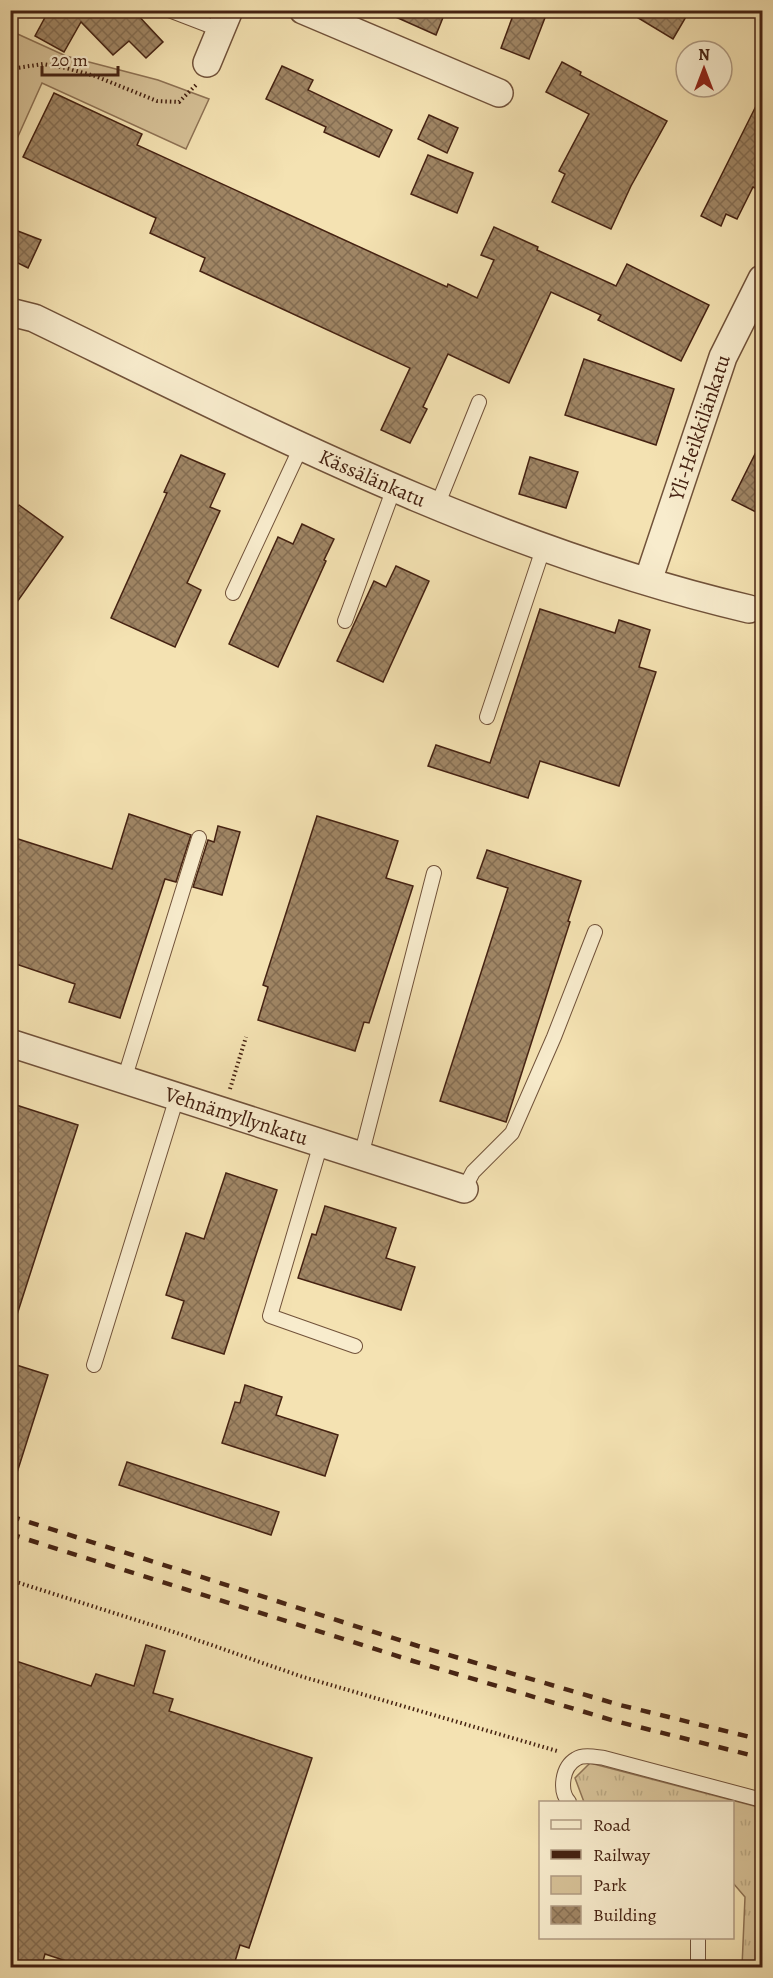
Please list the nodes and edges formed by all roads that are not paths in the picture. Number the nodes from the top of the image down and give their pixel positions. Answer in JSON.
{"nodes":[{"id":1,"x":170,"y":10,"type":"edge"},
{"id":2,"x":303,"y":10,"type":"edge"},
{"id":3,"x":225,"y":20,"type":"edge"},
{"id":4,"x":207,"y":63,"type":"road end"},
{"id":5,"x":499,"y":93,"type":"dead end"},
{"id":6,"x":762,"y":279,"type":"edge"},
{"id":7,"x":10,"y":312,"type":"edge"},
{"id":8,"x":479,"y":402,"type":"dead end"},
{"id":9,"x":301,"y":447,"type":"junction"},
{"id":10,"x":394,"y":488,"type":"junction"},
{"id":11,"x":437,"y":506,"type":"junction"},
{"id":12,"x":543,"y":549,"type":"junction"},
{"id":13,"x":648,"y":581,"type":"junction"},
{"id":14,"x":233,"y":593,"type":"dead end"},
{"id":15,"x":749,"y":609,"type":"dead end"},
{"id":16,"x":345,"y":621,"type":"dead end"},
{"id":17,"x":487,"y":717,"type":"dead end"},
{"id":18,"x":199,"y":838,"type":"dead end"},
{"id":19,"x":434,"y":873,"type":"dead end"},
{"id":20,"x":595,"y":932,"type":"dead end"},
{"id":21,"x":10,"y":1044,"type":"edge"},
{"id":22,"x":123,"y":1080,"type":"junction"},
{"id":23,"x":177,"y":1097,"type":"junction"},
{"id":24,"x":321,"y":1143,"type":"junction"},
{"id":25,"x":361,"y":1156,"type":"junction"},
{"id":26,"x":464,"y":1189,"type":"joint"},
{"id":27,"x":355,"y":1346,"type":"dead end"},
{"id":28,"x":93,"y":1365,"type":"dead end"},
{"id":29,"x":762,"y":1800,"type":"edge"},
{"id":30,"x":568,"y":1801,"type":"edge"},
{"id":31,"x":698,"y":1939,"type":"edge"},
{"id":32,"x":698,"y":1968,"type":"edge"}],
"edges":[{"from":1,"to":3,"type":"lane"},
{"from":2,"to":5,"type":"street"},
{"from":3,"to":4,"type":"street"},
{"from":6,"to":13,"type":"street","name":"Yli-Heikkilänkatu"},
{"from":7,"to":9,"type":"street","name":"Kässälänkatu"},
{"from":8,"to":11,"type":"lane"},
{"from":9,"to":10,"type":"street","name":"Kässälänkatu"},
{"from":9,"to":14,"type":"lane"},
{"from":10,"to":11,"type":"street","name":"Kässälänkatu"},
{"from":10,"to":16,"type":"lane"},
{"from":11,"to":12,"type":"street","name":"Kässälänkatu"},
{"from":12,"to":13,"type":"street","name":"Kässälänkatu"},
{"from":12,"to":17,"type":"lane"},
{"from":13,"to":15,"type":"street","name":"Kässälänkatu"},
{"from":18,"to":22,"type":"lane"},
{"from":19,"to":25,"type":"lane"},
{"from":20,"to":26,"type":"lane"},
{"from":21,"to":22,"type":"street","name":"Vehnämyllynkatu"},
{"from":22,"to":23,"type":"street","name":"Vehnämyllynkatu"},
{"from":23,"to":24,"type":"street","name":"Vehnämyllynkatu"},
{"from":23,"to":28,"type":"lane"},
{"from":24,"to":25,"type":"street","name":"Vehnämyllynkatu"},
{"from":24,"to":27,"type":"lane"},
{"from":25,"to":26,"type":"street","name":"Vehnämyllynkatu"},
{"from":29,"to":30,"type":"lane"},
{"from":31,"to":32,"type":"lane"}]}
